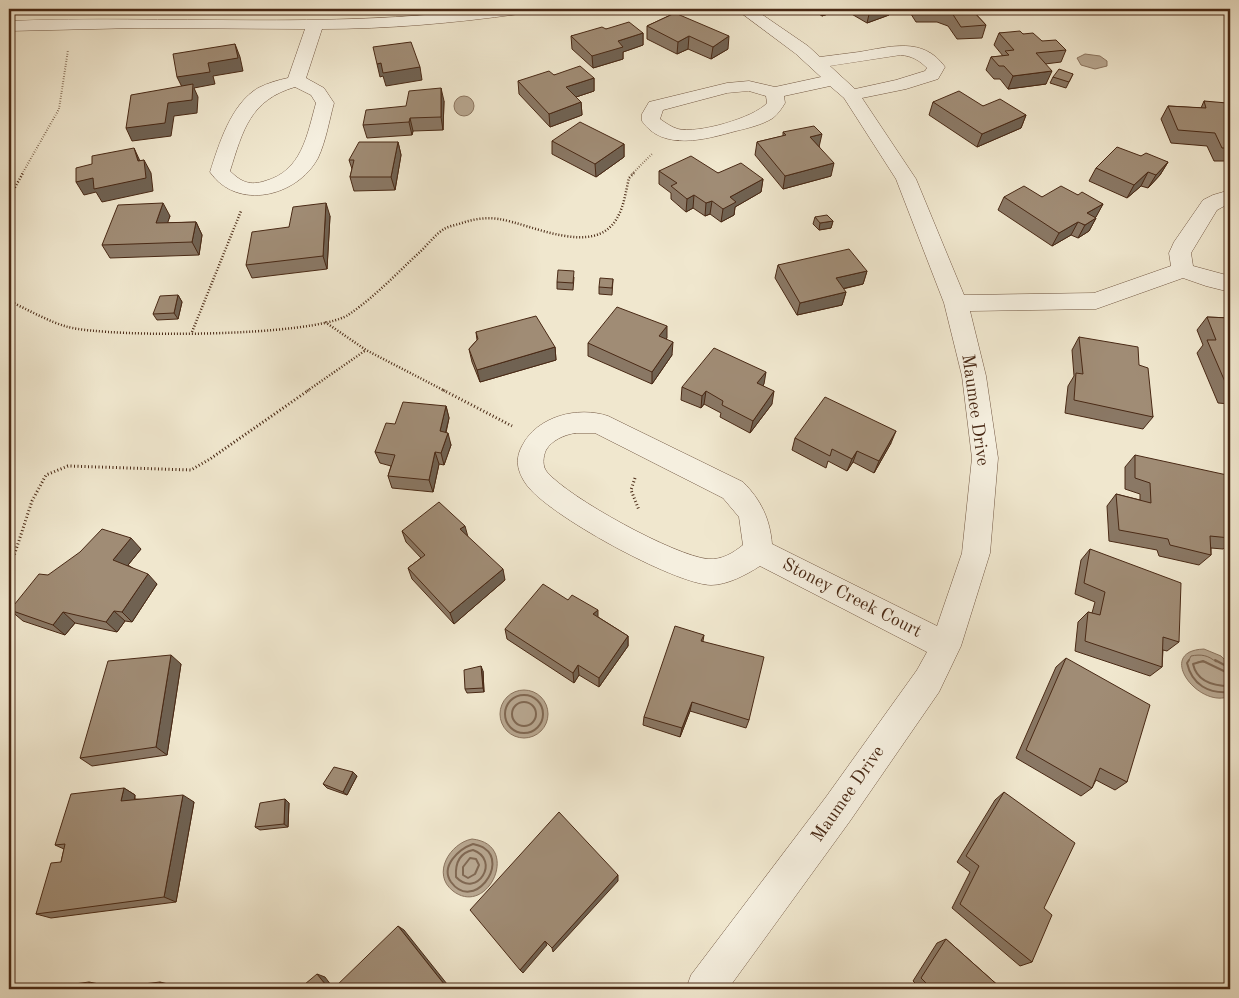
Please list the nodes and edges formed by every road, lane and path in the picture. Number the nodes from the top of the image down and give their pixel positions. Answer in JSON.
{"nodes":[{"id":1,"x":519,"y":9,"type":"edge"},
{"id":2,"x":744,"y":9,"type":"edge"},
{"id":3,"x":489,"y":11,"type":"edge"},
{"id":4,"x":64,"y":24,"type":"junction"},
{"id":5,"x":315,"y":25,"type":"junction"},
{"id":6,"x":9,"y":26,"type":"edge"},
{"id":7,"x":835,"y":79,"type":"junction"},
{"id":8,"x":296,"y":81,"type":"junction"},
{"id":9,"x":776,"y":93,"type":"junction"},
{"id":10,"x":673,"y":134,"type":"junction"},
{"id":11,"x":250,"y":190,"type":"junction"},
{"id":12,"x":1230,"y":196,"type":"edge"},
{"id":13,"x":9,"y":198,"type":"edge"},
{"id":14,"x":1183,"y":270,"type":"junction"},
{"id":15,"x":1230,"y":284,"type":"edge"},
{"id":16,"x":9,"y":300,"type":"edge"},
{"id":17,"x":956,"y":303,"type":"junction"},
{"id":18,"x":325,"y":322,"type":"junction"},
{"id":19,"x":192,"y":332,"type":"junction"},
{"id":20,"x":366,"y":350,"type":"junction"},
{"id":21,"x":539,"y":440,"type":"junction"},
{"id":22,"x":758,"y":551,"type":"junction"},
{"id":23,"x":9,"y":571,"type":"edge"},
{"id":24,"x":946,"y":646,"type":"junction"},
{"id":25,"x":705,"y":989,"type":"edge"}],
"edges":[{"from":1,"to":3,"type":"street"},
{"from":2,"to":7,"type":"street","name":"Maumee Drive"},
{"from":3,"to":5,"type":"street"},
{"from":4,"to":5,"type":"street"},
{"from":4,"to":6,"type":"street"},
{"from":4,"to":13,"type":"path"},
{"from":5,"to":8,"type":"street"},
{"from":7,"to":9,"type":"street"},
{"from":7,"to":17,"type":"street","name":"Maumee Drive"},
{"from":8,"to":11,"type":"street"},
{"from":8,"to":11,"type":"street"},
{"from":9,"to":10,"type":"street"},
{"from":9,"to":10,"type":"street"},
{"from":10,"to":18,"type":"path"},
{"from":11,"to":19,"type":"path"},
{"from":12,"to":14,"type":"street"},
{"from":14,"to":15,"type":"street"},
{"from":14,"to":17,"type":"street"},
{"from":16,"to":19,"type":"path"},
{"from":17,"to":24,"type":"street","name":"Maumee Drive"},
{"from":18,"to":19,"type":"path"},
{"from":18,"to":20,"type":"path"},
{"from":20,"to":21,"type":"path"},
{"from":20,"to":23,"type":"path"},
{"from":21,"to":22,"type":"street"},
{"from":21,"to":22,"type":"street"},
{"from":22,"to":24,"type":"street","name":"Stoney Creek Court"},
{"from":24,"to":25,"type":"street","name":"Maumee Drive"}]}
